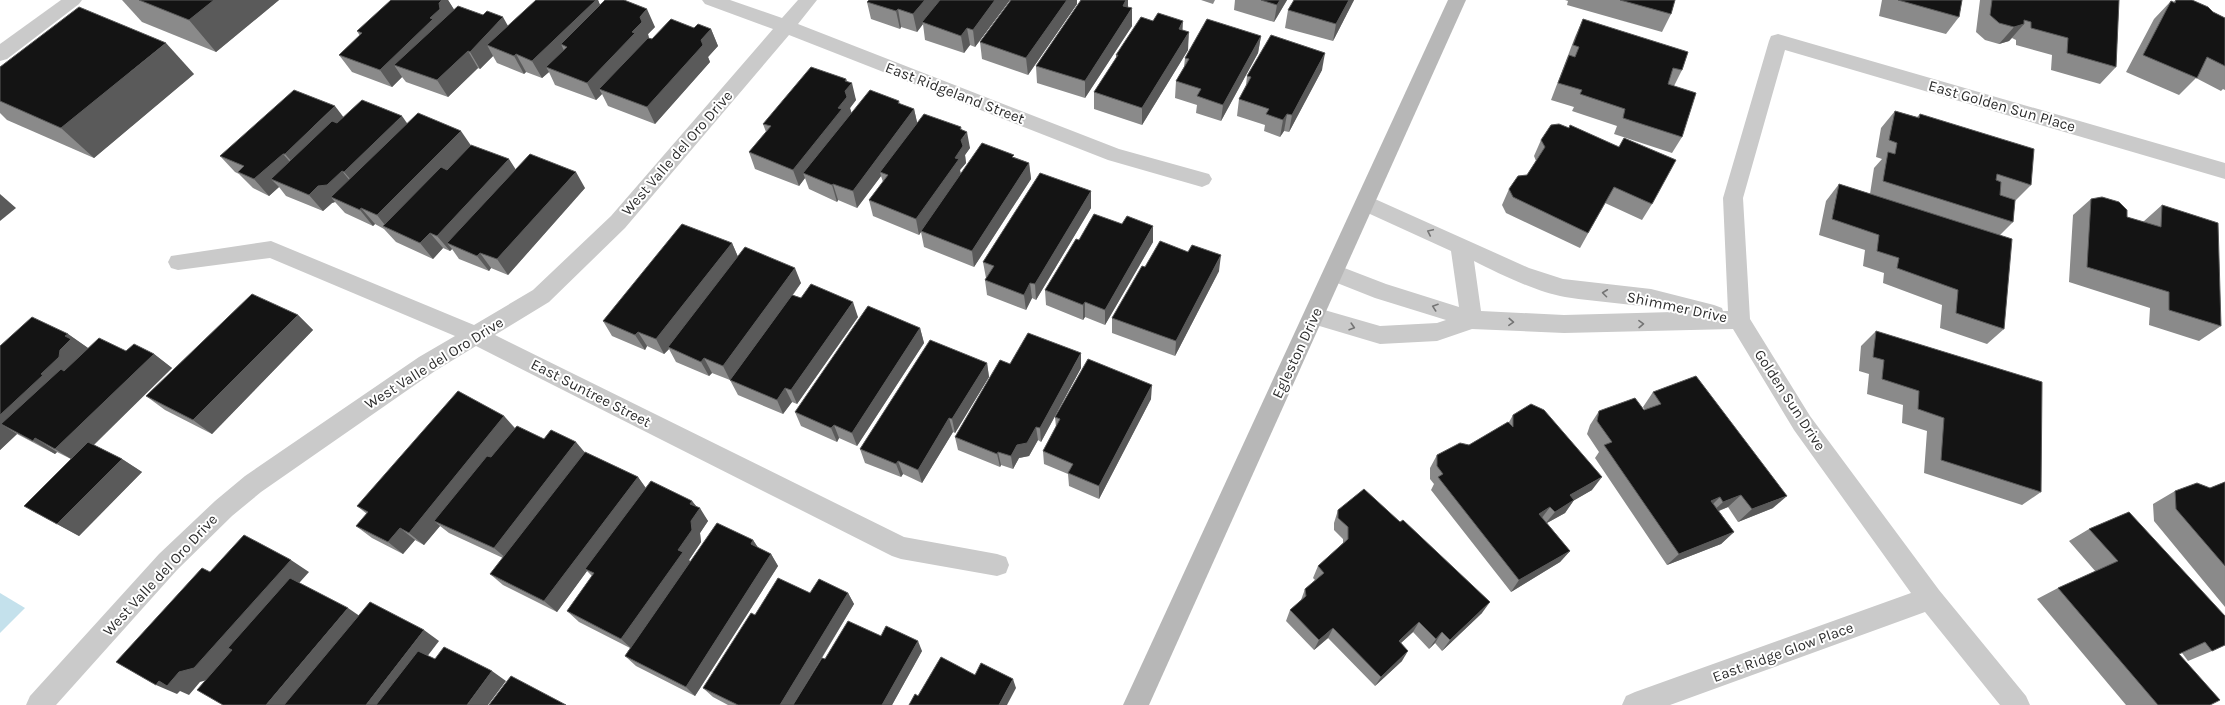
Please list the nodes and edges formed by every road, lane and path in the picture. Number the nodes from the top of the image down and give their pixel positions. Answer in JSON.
{"nodes":[{"id":1,"x":73,"y":0,"type":"edge"},
{"id":2,"x":711,"y":0,"type":"edge"},
{"id":3,"x":808,"y":0,"type":"edge"},
{"id":4,"x":1457,"y":0,"type":"edge"},
{"id":5,"x":785,"y":26,"type":"junction"},
{"id":6,"x":1778,"y":41,"type":"joint"},
{"id":7,"x":0,"y":54,"type":"edge"},
{"id":8,"x":2225,"y":171,"type":"edge"},
{"id":9,"x":1202,"y":179,"type":"dead end"},
{"id":10,"x":1366,"y":203,"type":"junction"},
{"id":11,"x":1461,"y":246,"type":"junction"},
{"id":12,"x":178,"y":262,"type":"dead end"},
{"id":13,"x":1334,"y":273,"type":"junction"},
{"id":14,"x":1314,"y":316,"type":"junction"},
{"id":15,"x":1472,"y":320,"type":"junction"},
{"id":16,"x":1739,"y":320,"type":"junction"},
{"id":17,"x":477,"y":336,"type":"junction"},
{"id":18,"x":997,"y":565,"type":"dead end"},
{"id":19,"x":1930,"y":598,"type":"junction"},
{"id":20,"x":45,"y":703,"type":"edge"},
{"id":21,"x":1136,"y":705,"type":"edge"},
{"id":22,"x":1635,"y":705,"type":"edge"},
{"id":23,"x":2017,"y":705,"type":"edge"}],
"edges":[{"from":1,"to":7,"type":"street"},
{"from":2,"to":5,"type":"street","name":"East Ridgeland Street"},
{"from":3,"to":5,"type":"street","name":"West Valle del Oro Drive"},
{"from":4,"to":10,"type":"street","name":"Egleston Drive"},
{"from":5,"to":9,"type":"street","name":"East Ridgeland Street"},
{"from":5,"to":17,"type":"street","name":"West Valle del Oro Drive"},
{"from":6,"to":8,"type":"street","name":"East Golden Sun Place"},
{"from":6,"to":16,"type":"street","name":"Golden Sun Drive"},
{"from":11,"to":10,"type":"street","name":"Shimmer Drive","one_way":true},
{"from":10,"to":13,"type":"street","name":"Egleston Drive"},
{"from":11,"to":15,"type":"street"},
{"from":16,"to":11,"type":"street","name":"Shimmer Drive","one_way":true},
{"from":12,"to":17,"type":"street","name":"East Suntree Street"},
{"from":13,"to":14,"type":"street","name":"Egleston Drive"},
{"from":15,"to":13,"type":"street","name":"Shimmer Drive","one_way":true},
{"from":14,"to":15,"type":"street","name":"Shimmer Drive","one_way":true},
{"from":14,"to":21,"type":"street","name":"Egleston Drive"},
{"from":15,"to":16,"type":"street","name":"Shimmer Drive","one_way":true},
{"from":16,"to":19,"type":"street","name":"Golden Sun Drive"},
{"from":17,"to":18,"type":"street","name":"East Suntree Street"},
{"from":17,"to":20,"type":"street","name":"West Valle del Oro Drive"},
{"from":19,"to":22,"type":"street","name":"East Ridge Glow Place"},
{"from":19,"to":23,"type":"street","name":"Golden Sun Drive"}]}
